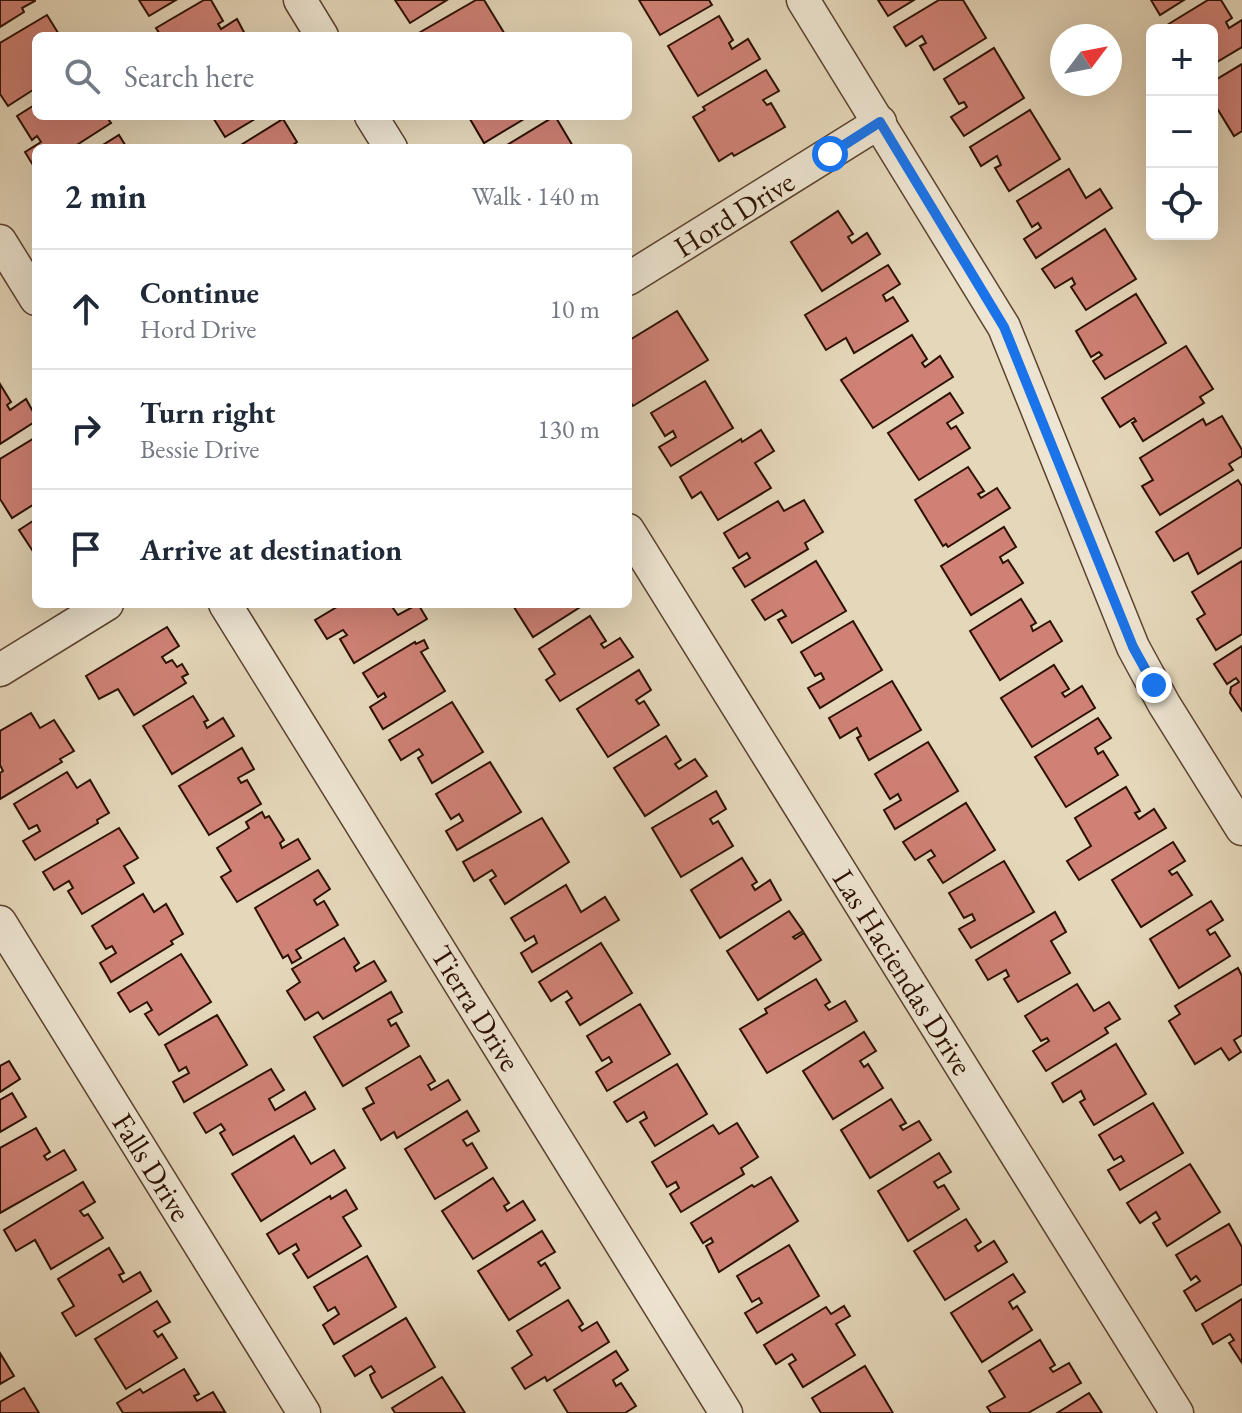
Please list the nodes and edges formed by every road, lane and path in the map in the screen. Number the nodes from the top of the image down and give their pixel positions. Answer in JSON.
{"nodes":[{"id":1,"x":300,"y":0,"type":"edge"},
{"id":2,"x":803,"y":0,"type":"edge"},
{"id":3,"x":320,"y":32,"type":"edge"},
{"id":4,"x":374,"y":120,"type":"edge"},
{"id":5,"x":880,"y":122,"type":"junction"},
{"id":6,"x":388,"y":144,"type":"edge"},
{"id":7,"x":0,"y":241,"type":"edge"},
{"id":8,"x":632,"y":277,"type":"edge"},
{"id":9,"x":32,"y":293,"type":"edge"},
{"id":10,"x":632,"y":536,"type":"edge"},
{"id":11,"x":101,"y":608,"type":"edge"},
{"id":12,"x":227,"y":608,"type":"edge"},
{"id":13,"x":0,"y":670,"type":"edge"},
{"id":14,"x":1242,"y":829,"type":"edge"},
{"id":15,"x":0,"y":922,"type":"edge"},
{"id":16,"x":304,"y":1413,"type":"edge"},
{"id":17,"x":726,"y":1413,"type":"edge"},
{"id":18,"x":1177,"y":1413,"type":"edge"}],
"edges":[{"from":1,"to":3,"type":"street"},
{"from":2,"to":5,"type":"street"},
{"from":4,"to":6,"type":"street"},
{"from":5,"to":8,"type":"street","name":"Hord Drive"},
{"from":5,"to":14,"type":"street"},
{"from":7,"to":9,"type":"street"},
{"from":10,"to":18,"type":"street","name":"Las Haciendas Drive"},
{"from":11,"to":13,"type":"street"},
{"from":12,"to":17,"type":"street","name":"Tierra Drive"},
{"from":15,"to":16,"type":"street","name":"Falls Drive"}]}
